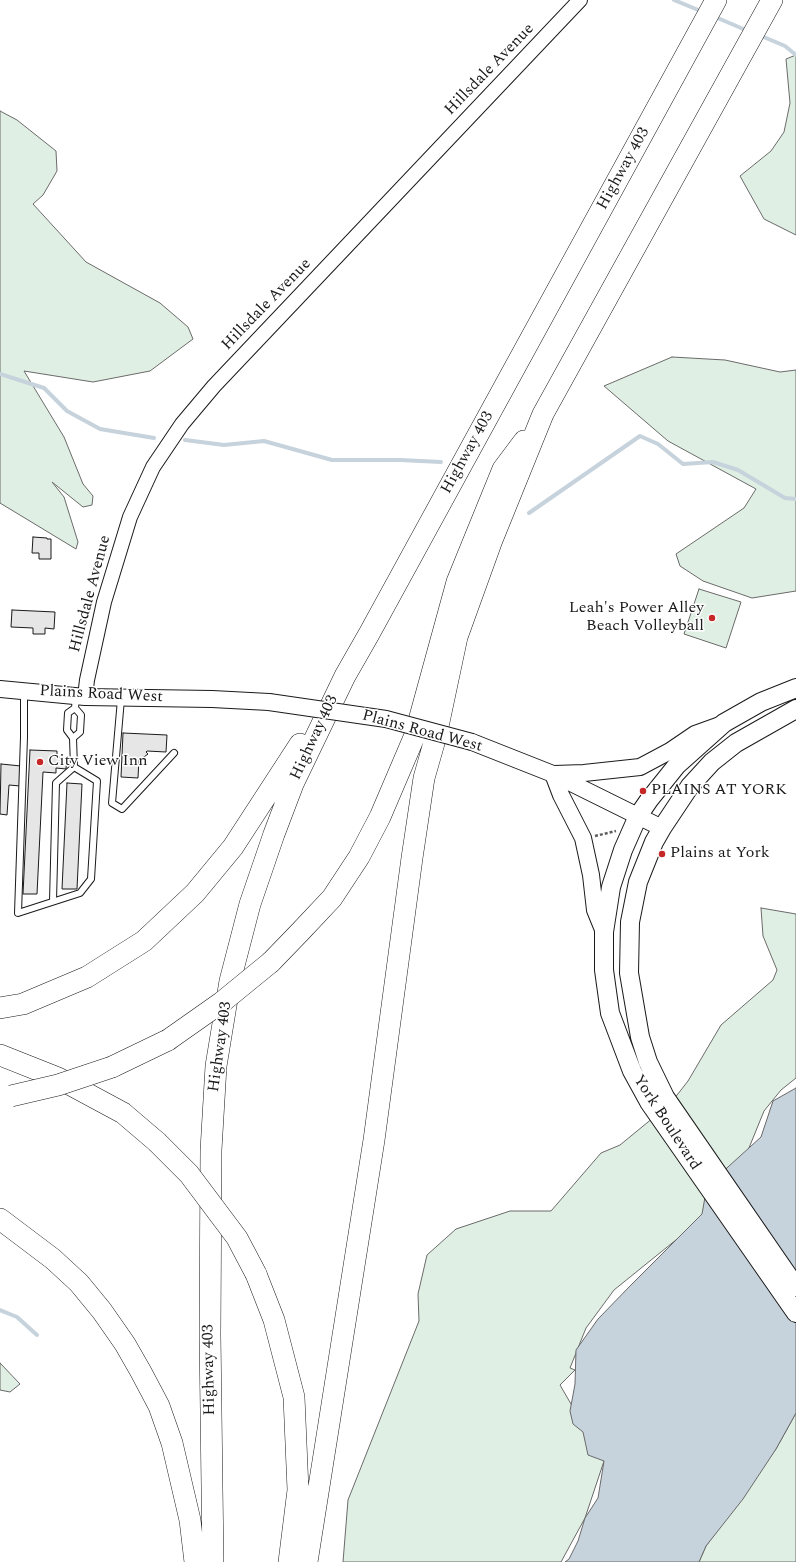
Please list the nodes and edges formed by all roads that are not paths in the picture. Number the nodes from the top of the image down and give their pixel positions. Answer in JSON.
{"nodes":[{"id":1,"x":580,"y":0,"type":"edge"},
{"id":2,"x":716,"y":0,"type":"edge"},
{"id":3,"x":772,"y":0,"type":"edge"},
{"id":4,"x":543,"y":414,"type":"junction"},
{"id":5,"x":345,"y":676,"type":"junction"},
{"id":6,"x":796,"y":688,"type":"edge"},
{"id":7,"x":0,"y":689,"type":"edge"},
{"id":8,"x":24,"y":691,"type":"junction"},
{"id":9,"x":122,"y":697,"type":"junction"},
{"id":10,"x":79,"y":700,"type":"junction"},
{"id":11,"x":796,"y":709,"type":"edge"},
{"id":12,"x":724,"y":723,"type":"junction"},
{"id":13,"x":73,"y":738,"type":"junction"},
{"id":14,"x":174,"y":752,"type":"dead end"},
{"id":15,"x":74,"y":767,"type":"junction"},
{"id":16,"x":553,"y":774,"type":"junction"},
{"id":17,"x":638,"y":816,"type":"junction"},
{"id":18,"x":662,"y":828,"type":"junction"},
{"id":19,"x":54,"y":901,"type":"junction"},
{"id":20,"x":604,"y":932,"type":"junction"},
{"id":21,"x":0,"y":1008,"type":"edge"},
{"id":22,"x":0,"y":1055,"type":"edge"},
{"id":23,"x":5,"y":1097,"type":"edge"},
{"id":24,"x":657,"y":1099,"type":"junction"},
{"id":25,"x":0,"y":1219,"type":"edge"},
{"id":26,"x":796,"y":1287,"type":"edge"},
{"id":27,"x":796,"y":1313,"type":"edge"},
{"id":28,"x":195,"y":1562,"type":"edge"},
{"id":29,"x":213,"y":1562,"type":"edge"},
{"id":30,"x":289,"y":1562,"type":"edge"},
{"id":31,"x":307,"y":1562,"type":"edge"}],
"edges":[{"from":1,"to":10,"type":"street","name":"Hillsdale Avenue"},
{"from":2,"to":5,"type":"highway","name":"Highway 403"},
{"from":3,"to":4,"type":"highway"},
{"from":4,"to":23,"type":"highway","bridge":true},
{"from":4,"to":31,"type":"highway"},
{"from":5,"to":21,"type":"highway"},
{"from":5,"to":29,"type":"highway","name":"Highway 403"},
{"from":6,"to":12,"type":"main road"},
{"from":7,"to":8,"type":"main road","name":"Plains Road West"},
{"from":8,"to":10,"type":"main road","name":"Plains Road West"},
{"from":8,"to":19,"type":"lane"},
{"from":9,"to":10,"type":"main road","name":"Plains Road West"},
{"from":9,"to":14,"type":"lane"},
{"from":9,"to":16,"type":"main road","name":"Plains Road West","bridge":true},
{"from":10,"to":13,"type":"lane"},
{"from":10,"to":13,"type":"lane"},
{"from":11,"to":18,"type":"main road"},
{"from":12,"to":16,"type":"main road"},
{"from":12,"to":17,"type":"main road"},
{"from":13,"to":15,"type":"lane"},
{"from":15,"to":19,"type":"lane"},
{"from":15,"to":19,"type":"lane"},
{"from":16,"to":17,"type":"main road","name":"Plains Road West"},
{"from":16,"to":20,"type":"main road"},
{"from":17,"to":18,"type":"main road","name":"Plains Road West"},
{"from":17,"to":20,"type":"main road","name":"York Boulevard"},
{"from":18,"to":24,"type":"main road","name":"York Boulevard"},
{"from":20,"to":24,"type":"main road","name":"York Boulevard"},
{"from":22,"to":30,"type":"highway","bridge":true},
{"from":24,"to":26,"type":"main road","name":"York Boulevard"},
{"from":24,"to":27,"type":"main road","name":"York Boulevard"},
{"from":25,"to":28,"type":"highway"}]}
